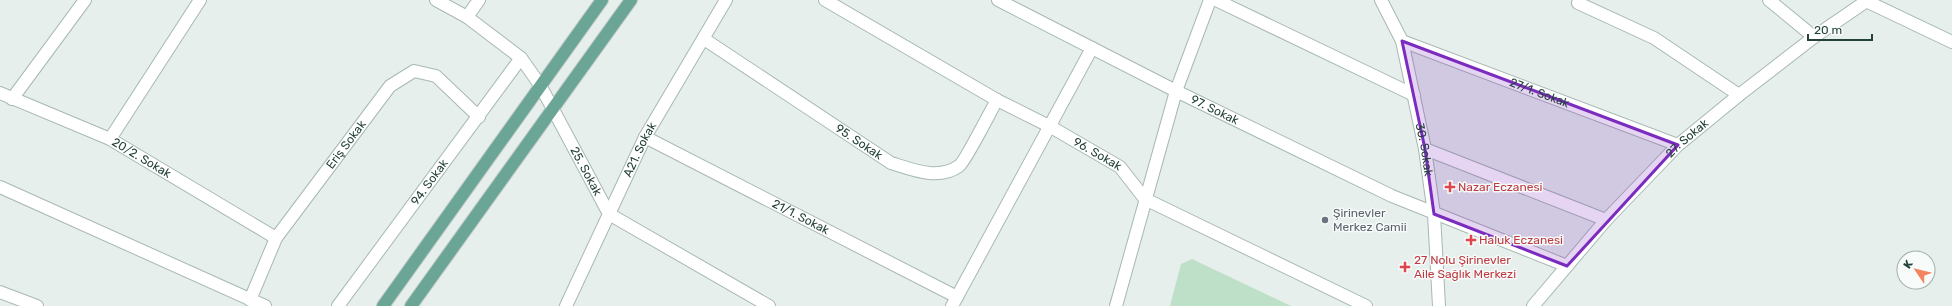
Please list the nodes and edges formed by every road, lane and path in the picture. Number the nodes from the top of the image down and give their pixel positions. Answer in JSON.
{"nodes":[{"id":1,"x":85,"y":0,"type":"edge"},
{"id":2,"x":200,"y":0,"type":"edge"},
{"id":3,"x":436,"y":0,"type":"edge"},
{"id":4,"x":479,"y":0,"type":"edge"},
{"id":5,"x":602,"y":0,"type":"edge"},
{"id":6,"x":631,"y":0,"type":"edge"},
{"id":7,"x":726,"y":0,"type":"edge"},
{"id":8,"x":825,"y":0,"type":"edge"},
{"id":9,"x":998,"y":0,"type":"edge"},
{"id":10,"x":1210,"y":0,"type":"edge"},
{"id":11,"x":1216,"y":0,"type":"edge"},
{"id":12,"x":1381,"y":0,"type":"edge"},
{"id":13,"x":1769,"y":0,"type":"edge"},
{"id":14,"x":1867,"y":1,"type":"edge"},
{"id":15,"x":1578,"y":3,"type":"dead end"},
{"id":16,"x":468,"y":17,"type":"junction"},
{"id":17,"x":1814,"y":38,"type":"junction"},
{"id":18,"x":704,"y":39,"type":"junction"},
{"id":19,"x":1402,"y":41,"type":"junction"},
{"id":20,"x":1952,"y":42,"type":"edge"},
{"id":21,"x":1092,"y":48,"type":"junction"},
{"id":22,"x":521,"y":58,"type":"junction"},
{"id":23,"x":540,"y":85,"type":"junction"},
{"id":24,"x":1176,"y":90,"type":"junction"},
{"id":25,"x":0,"y":93,"type":"edge"},
{"id":26,"x":1414,"y":95,"type":"junction"},
{"id":27,"x":1739,"y":95,"type":"junction"},
{"id":28,"x":12,"y":99,"type":"junction"},
{"id":29,"x":997,"y":100,"type":"junction"},
{"id":30,"x":552,"y":108,"type":"junction"},
{"id":31,"x":479,"y":117,"type":"junction"},
{"id":32,"x":1051,"y":127,"type":"junction"},
{"id":33,"x":645,"y":137,"type":"junction"},
{"id":34,"x":110,"y":139,"type":"junction"},
{"id":35,"x":1678,"y":144,"type":"junction"},
{"id":36,"x":1425,"y":148,"type":"junction"},
{"id":37,"x":0,"y":187,"type":"edge"},
{"id":38,"x":1145,"y":199,"type":"junction"},
{"id":39,"x":609,"y":214,"type":"junction"},
{"id":40,"x":1434,"y":214,"type":"junction"},
{"id":41,"x":1606,"y":220,"type":"junction"},
{"id":42,"x":276,"y":238,"type":"junction"},
{"id":43,"x":1567,"y":266,"type":"junction"},
{"id":44,"x":0,"y":292,"type":"edge"},
{"id":45,"x":250,"y":300,"type":"junction"},
{"id":46,"x":954,"y":301,"type":"edge"},
{"id":47,"x":17,"y":303,"type":"edge"},
{"id":48,"x":568,"y":305,"type":"edge"},
{"id":49,"x":37,"y":306,"type":"edge"},
{"id":50,"x":265,"y":306,"type":"edge"},
{"id":51,"x":338,"y":306,"type":"edge"},
{"id":52,"x":383,"y":306,"type":"edge"},
{"id":53,"x":411,"y":306,"type":"edge"},
{"id":54,"x":770,"y":306,"type":"edge"},
{"id":55,"x":1116,"y":306,"type":"edge"},
{"id":56,"x":1366,"y":306,"type":"edge"},
{"id":57,"x":1439,"y":306,"type":"edge"},
{"id":58,"x":1533,"y":306,"type":"edge"}],
"edges":[{"from":1,"to":28,"type":"street"},
{"from":2,"to":34,"type":"street"},
{"from":3,"to":16,"type":"street","name":"25. Sokak"},
{"from":4,"to":16,"type":"street"},
{"from":5,"to":23,"type":"main road"},
{"from":6,"to":30,"type":"main road"},
{"from":7,"to":18,"type":"street","name":"A21. Sokak"},
{"from":8,"to":29,"type":"street","name":"96. Sokak"},
{"from":9,"to":21,"type":"street","name":"97. Sokak"},
{"from":10,"to":24,"type":"street"},
{"from":11,"to":26,"type":"street"},
{"from":12,"to":19,"type":"street","name":"30. Sokak"},
{"from":13,"to":17,"type":"street"},
{"from":14,"to":17,"type":"street","name":"27. Sokak"},
{"from":14,"to":20,"type":"street"},
{"from":15,"to":27,"type":"street"},
{"from":16,"to":22,"type":"street","name":"25. Sokak"},
{"from":17,"to":27,"type":"street","name":"27. Sokak"},
{"from":18,"to":29,"type":"street","name":"95. Sokak"},
{"from":18,"to":33,"type":"street","name":"A21. Sokak"},
{"from":19,"to":26,"type":"street","name":"30. Sokak"},
{"from":19,"to":35,"type":"street","name":"27/1. Sokak"},
{"from":21,"to":24,"type":"street","name":"97. Sokak"},
{"from":21,"to":32,"type":"street"},
{"from":22,"to":23,"type":"street","name":"25. Sokak"},
{"from":22,"to":31,"type":"street","name":"94. Sokak"},
{"from":23,"to":30,"type":"street","name":"25. Sokak"},
{"from":23,"to":52,"type":"main road"},
{"from":24,"to":38,"type":"street"},
{"from":24,"to":40,"type":"street","name":"97. Sokak"},
{"from":25,"to":28,"type":"street","name":"20/2. Sokak"},
{"from":26,"to":36,"type":"street","name":"30. Sokak"},
{"from":27,"to":35,"type":"street","name":"27. Sokak"},
{"from":28,"to":34,"type":"street","name":"20/2. Sokak"},
{"from":29,"to":32,"type":"street","name":"96. Sokak"},
{"from":30,"to":39,"type":"street","name":"25. Sokak"},
{"from":30,"to":53,"type":"main road"},
{"from":31,"to":42,"type":"street","name":"Eriş Sokak"},
{"from":31,"to":51,"type":"street","name":"94. Sokak"},
{"from":32,"to":38,"type":"street","name":"96. Sokak"},
{"from":32,"to":46,"type":"street"},
{"from":33,"to":39,"type":"street","name":"A21. Sokak"},
{"from":33,"to":46,"type":"street","name":"21/1. Sokak"},
{"from":34,"to":42,"type":"street","name":"20/2. Sokak"},
{"from":35,"to":41,"type":"street","name":"27. Sokak"},
{"from":36,"to":40,"type":"street","name":"30. Sokak"},
{"from":36,"to":41,"type":"street"},
{"from":37,"to":45,"type":"street"},
{"from":38,"to":55,"type":"street"},
{"from":38,"to":56,"type":"street","name":"96. Sokak"},
{"from":39,"to":48,"type":"street","name":"A21. Sokak"},
{"from":39,"to":54,"type":"street"},
{"from":40,"to":43,"type":"street","name":"97. Sokak"},
{"from":40,"to":57,"type":"street","name":"30. Sokak"},
{"from":41,"to":43,"type":"street","name":"27. Sokak"},
{"from":42,"to":45,"type":"street","name":"Eriş Sokak"},
{"from":43,"to":58,"type":"street","name":"27. Sokak"},
{"from":44,"to":47,"type":"street"},
{"from":45,"to":50,"type":"street"},
{"from":47,"to":49,"type":"street"}]}
